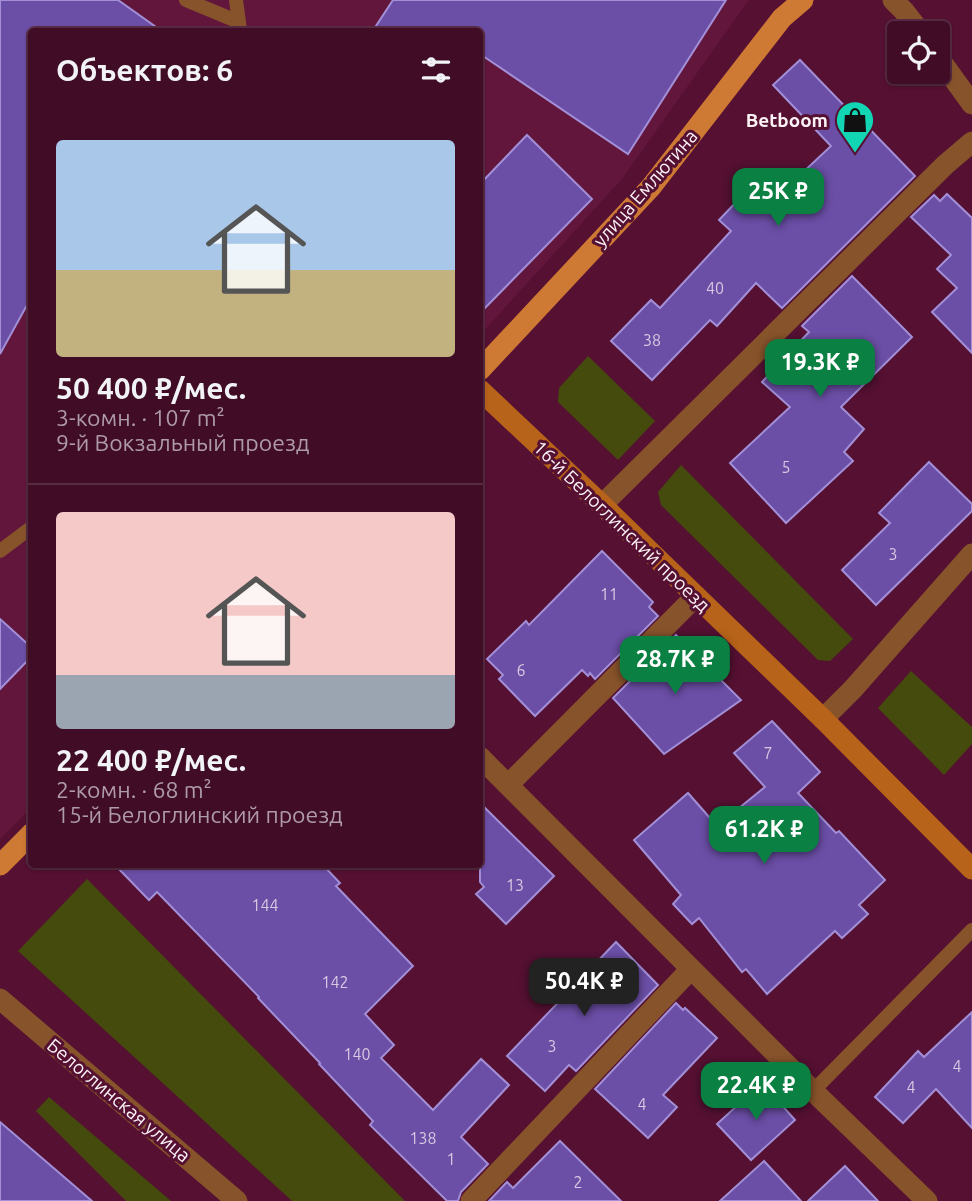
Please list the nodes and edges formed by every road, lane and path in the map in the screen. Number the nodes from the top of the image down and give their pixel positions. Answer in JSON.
{"nodes":[{"id":1,"x":186,"y":0,"type":"edge"},
{"id":2,"x":236,"y":0,"type":"edge"},
{"id":3,"x":803,"y":0,"type":"edge"},
{"id":4,"x":892,"y":0,"type":"edge"},
{"id":5,"x":912,"y":21,"type":"edge"},
{"id":6,"x":240,"y":27,"type":"edge"},
{"id":7,"x":950,"y":74,"type":"edge"},
{"id":8,"x":972,"y":104,"type":"edge"},
{"id":9,"x":972,"y":142,"type":"edge"},
{"id":10,"x":483,"y":367,"type":"edge"},
{"id":11,"x":483,"y":393,"type":"edge"},
{"id":12,"x":601,"y":505,"type":"junction"},
{"id":13,"x":28,"y":530,"type":"edge"},
{"id":14,"x":0,"y":551,"type":"edge"},
{"id":15,"x":972,"y":554,"type":"edge"},
{"id":16,"x":696,"y":596,"type":"junction"},
{"id":17,"x":823,"y":719,"type":"junction"},
{"id":18,"x":483,"y":760,"type":"edge"},
{"id":19,"x":508,"y":785,"type":"junction"},
{"id":20,"x":28,"y":837,"type":"edge"},
{"id":21,"x":0,"y":865,"type":"edge"},
{"id":22,"x":972,"y":869,"type":"edge"},
{"id":23,"x":972,"y":930,"type":"edge"},
{"id":24,"x":691,"y":969,"type":"junction"},
{"id":25,"x":0,"y":999,"type":"edge"},
{"id":26,"x":813,"y":1091,"type":"junction"},
{"id":27,"x":237,"y":1201,"type":"edge"},
{"id":28,"x":471,"y":1201,"type":"edge"},
{"id":29,"x":927,"y":1201,"type":"edge"}],
"edges":[{"from":1,"to":6,"type":"lane"},
{"from":2,"to":6,"type":"lane"},
{"from":3,"to":10,"type":"main road","name":"улица Емлютина"},
{"from":4,"to":5,"type":"street"},
{"from":7,"to":8,"type":"street"},
{"from":9,"to":12,"type":"street"},
{"from":11,"to":12,"type":"street","name":"16-й Белоглинский проезд"},
{"from":12,"to":16,"type":"street","name":"16-й Белоглинский проезд"},
{"from":13,"to":14,"type":"lane"},
{"from":15,"to":17,"type":"street"},
{"from":16,"to":17,"type":"street","name":"16-й Белоглинский проезд"},
{"from":16,"to":19,"type":"street"},
{"from":17,"to":22,"type":"street","name":"16-й Белоглинский проезд"},
{"from":18,"to":19,"type":"street"},
{"from":19,"to":24,"type":"street"},
{"from":20,"to":21,"type":"main road"},
{"from":23,"to":26,"type":"lane"},
{"from":24,"to":26,"type":"street"},
{"from":24,"to":28,"type":"street"},
{"from":25,"to":27,"type":"street","name":"Белоглинская улица"},
{"from":26,"to":29,"type":"street"}]}
